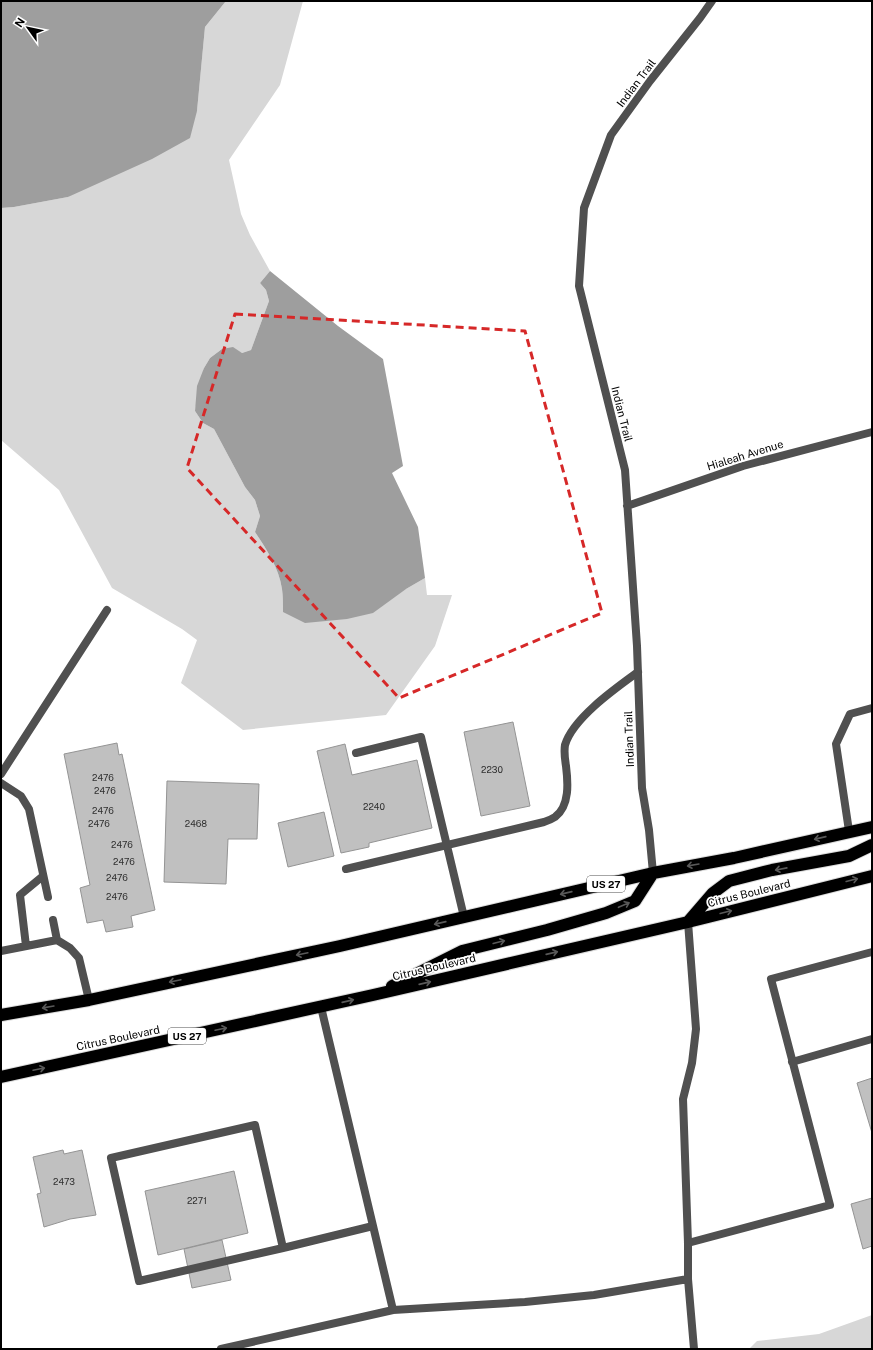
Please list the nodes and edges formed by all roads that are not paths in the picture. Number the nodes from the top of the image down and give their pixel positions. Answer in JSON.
{"nodes":[{"id":1,"x":712,"y":1,"type":"edge"},
{"id":2,"x":872,"y":432,"type":"edge"},
{"id":3,"x":627,"y":506,"type":"junction"},
{"id":4,"x":107,"y":610,"type":"dead end"},
{"id":5,"x":638,"y":672,"type":"junction"},
{"id":6,"x":872,"y":708,"type":"edge"},
{"id":7,"x":356,"y":753,"type":"dead end"},
{"id":8,"x":1,"y":774,"type":"edge"},
{"id":9,"x":1,"y":783,"type":"edge"},
{"id":10,"x":872,"y":827,"type":"edge"},
{"id":11,"x":849,"y":831,"type":"junction"},
{"id":12,"x":872,"y":845,"type":"edge"},
{"id":13,"x":446,"y":846,"type":"junction"},
{"id":14,"x":346,"y":869,"type":"dead end"},
{"id":15,"x":653,"y":873,"type":"junction"},
{"id":16,"x":43,"y":876,"type":"junction"},
{"id":17,"x":872,"y":876,"type":"edge"},
{"id":18,"x":48,"y":897,"type":"dead end"},
{"id":19,"x":464,"y":917,"type":"junction"},
{"id":20,"x":53,"y":920,"type":"dead end"},
{"id":21,"x":688,"y":922,"type":"junction"},
{"id":22,"x":57,"y":940,"type":"junction"},
{"id":23,"x":26,"y":946,"type":"junction"},
{"id":24,"x":1,"y":951,"type":"edge"},
{"id":25,"x":872,"y":952,"type":"edge"},
{"id":26,"x":373,"y":995,"type":"junction"},
{"id":27,"x":89,"y":1000,"type":"junction"},
{"id":28,"x":321,"y":1007,"type":"junction"},
{"id":29,"x":1,"y":1015,"type":"edge"},
{"id":30,"x":872,"y":1039,"type":"edge"},
{"id":31,"x":792,"y":1062,"type":"junction"},
{"id":32,"x":1,"y":1077,"type":"edge"},
{"id":33,"x":373,"y":1226,"type":"junction"},
{"id":34,"x":688,"y":1243,"type":"junction"},
{"id":35,"x":283,"y":1248,"type":"junction"},
{"id":36,"x":688,"y":1279,"type":"junction"},
{"id":37,"x":393,"y":1310,"type":"junction"},
{"id":38,"x":221,"y":1349,"type":"edge"},
{"id":39,"x":694,"y":1349,"type":"edge"}],
"edges":[{"from":1,"to":3,"type":"street","name":"Indian Trail"},
{"from":2,"to":3,"type":"street","name":"Hialeah Avenue"},
{"from":3,"to":5,"type":"street","name":"Indian Trail"},
{"from":4,"to":8,"type":"street"},
{"from":5,"to":13,"type":"street"},
{"from":5,"to":15,"type":"street","name":"Indian Trail"},
{"from":6,"to":11,"type":"street"},
{"from":7,"to":13,"type":"street"},
{"from":9,"to":16,"type":"street"},
{"from":10,"to":11,"type":"highway","number":"US 27"},
{"from":11,"to":15,"type":"highway","number":"US 27","one_way":true},
{"from":12,"to":21,"type":"highway","one_way":true},
{"from":13,"to":14,"type":"street"},
{"from":13,"to":19,"type":"street"},
{"from":15,"to":19,"type":"highway","number":"US 27","one_way":true},
{"from":26,"to":15,"type":"highway","one_way":true},
{"from":16,"to":18,"type":"street"},
{"from":16,"to":23,"type":"street"},
{"from":21,"to":17,"type":"highway","name":"Citrus Boulevard","number":"US 27","one_way":true},
{"from":19,"to":27,"type":"highway","number":"US 27","one_way":true},
{"from":20,"to":22,"type":"street"},
{"from":26,"to":21,"type":"highway","name":"Citrus Boulevard","number":"US 27","one_way":true},
{"from":21,"to":34,"type":"street"},
{"from":22,"to":23,"type":"street"},
{"from":22,"to":27,"type":"street"},
{"from":23,"to":24,"type":"street"},
{"from":25,"to":31,"type":"street"},
{"from":28,"to":26,"type":"highway","name":"Citrus Boulevard","number":"US 27","one_way":true},
{"from":27,"to":29,"type":"highway","number":"US 27","one_way":true},
{"from":32,"to":28,"type":"highway","name":"Citrus Boulevard","number":"US 27","one_way":true},
{"from":28,"to":33,"type":"street"},
{"from":30,"to":31,"type":"street"},
{"from":31,"to":34,"type":"street"},
{"from":33,"to":35,"type":"street"},
{"from":33,"to":37,"type":"street"},
{"from":34,"to":36,"type":"street"},
{"from":35,"to":35,"type":"street"},
{"from":36,"to":37,"type":"street"},
{"from":36,"to":39,"type":"street"},
{"from":37,"to":38,"type":"street"}]}
